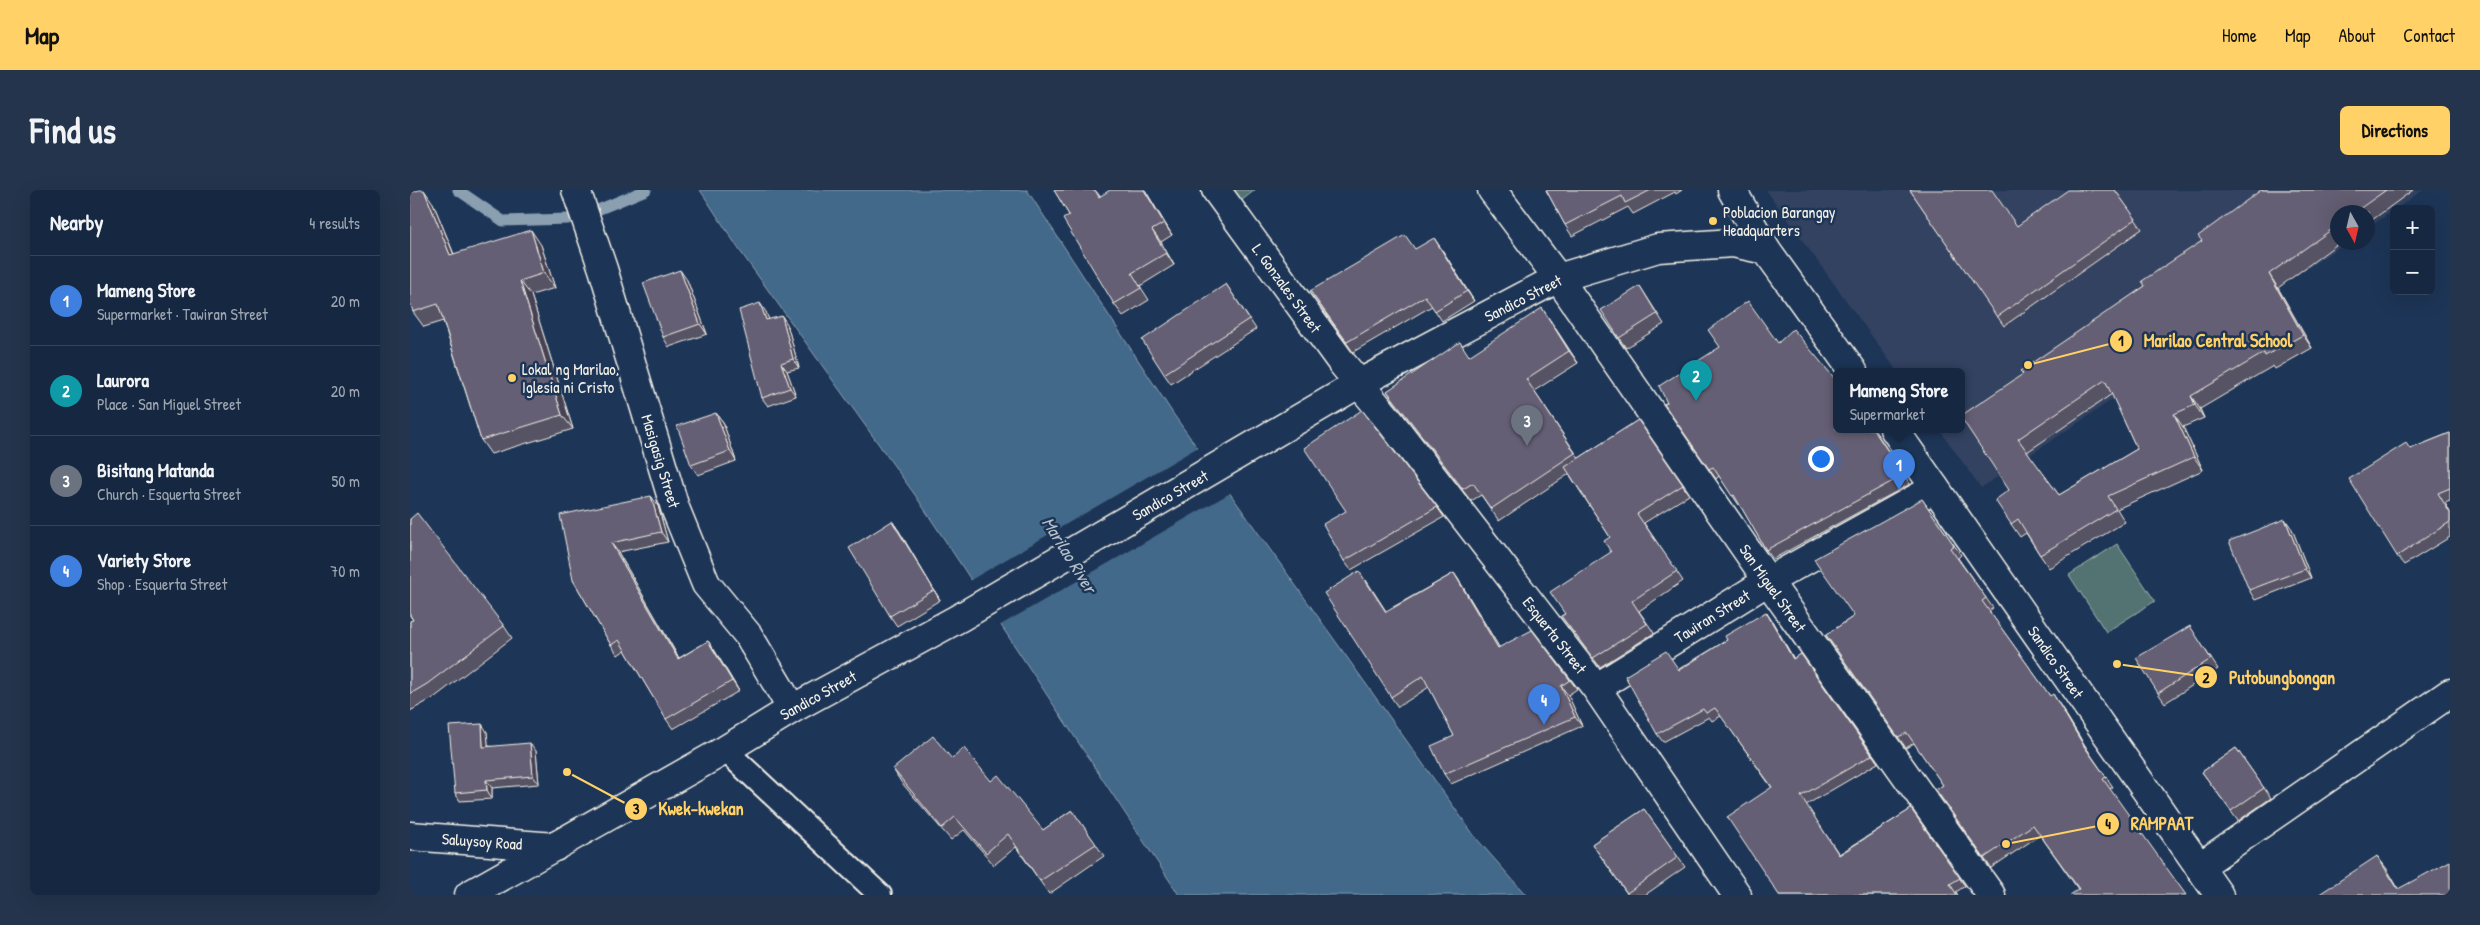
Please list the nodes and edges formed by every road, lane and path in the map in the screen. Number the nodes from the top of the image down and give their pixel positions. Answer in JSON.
{"nodes":[{"id":1,"x":576,"y":190,"type":"edge"},
{"id":2,"x":1216,"y":190,"type":"edge"},
{"id":3,"x":1492,"y":190,"type":"edge"},
{"id":4,"x":1732,"y":190,"type":"edge"},
{"id":5,"x":1766,"y":250,"type":"junction"},
{"id":6,"x":1558,"y":278,"type":"junction"},
{"id":7,"x":1851,"y":368,"type":"edge"},
{"id":8,"x":1360,"y":384,"type":"junction"},
{"id":9,"x":1897,"y":433,"type":"edge"},
{"id":10,"x":1935,"y":488,"type":"junction"},
{"id":11,"x":1768,"y":581,"type":"junction"},
{"id":12,"x":1596,"y":688,"type":"junction"},
{"id":13,"x":2450,"y":693,"type":"edge"},
{"id":14,"x":792,"y":709,"type":"junction"},
{"id":15,"x":725,"y":750,"type":"junction"},
{"id":16,"x":410,"y":836,"type":"edge"},
{"id":17,"x":554,"y":847,"type":"junction"},
{"id":18,"x":2200,"y":867,"type":"junction"},
{"id":19,"x":469,"y":895,"type":"edge"},
{"id":20,"x":880,"y":895,"type":"edge"},
{"id":21,"x":1737,"y":895,"type":"edge"},
{"id":22,"x":1991,"y":895,"type":"edge"},
{"id":23,"x":2218,"y":895,"type":"edge"}],
"edges":[{"from":1,"to":14,"type":"street","name":"Masigasig Street"},
{"from":2,"to":8,"type":"street","name":"L. Gonzales Street"},
{"from":3,"to":6,"type":"street","name":"San Miguel Street"},
{"from":4,"to":5,"type":"street"},
{"from":5,"to":6,"type":"street","name":"Sandico Street"},
{"from":5,"to":7,"type":"street"},
{"from":6,"to":8,"type":"street","name":"Sandico Street"},
{"from":6,"to":11,"type":"street","name":"San Miguel Street"},
{"from":8,"to":12,"type":"street","name":"Esquerta Street"},
{"from":8,"to":14,"type":"street","name":"Sandico Street"},
{"from":9,"to":10,"type":"street","name":"Sandico Street"},
{"from":10,"to":11,"type":"street","name":"Tawiran Street"},
{"from":10,"to":18,"type":"street","name":"Sandico Street"},
{"from":11,"to":12,"type":"street","name":"Tawiran Street"},
{"from":11,"to":22,"type":"street","name":"San Miguel Street"},
{"from":12,"to":21,"type":"street","name":"Esquerta Street"},
{"from":13,"to":18,"type":"street"},
{"from":14,"to":15,"type":"street","name":"Sandico Street"},
{"from":15,"to":17,"type":"street","name":"Sandico Street"},
{"from":15,"to":20,"type":"lane"},
{"from":16,"to":17,"type":"street","name":"Saluysoy Road"},
{"from":17,"to":19,"type":"street","name":"Sandico Street"},
{"from":18,"to":23,"type":"street","name":"Sandico Street"}]}
